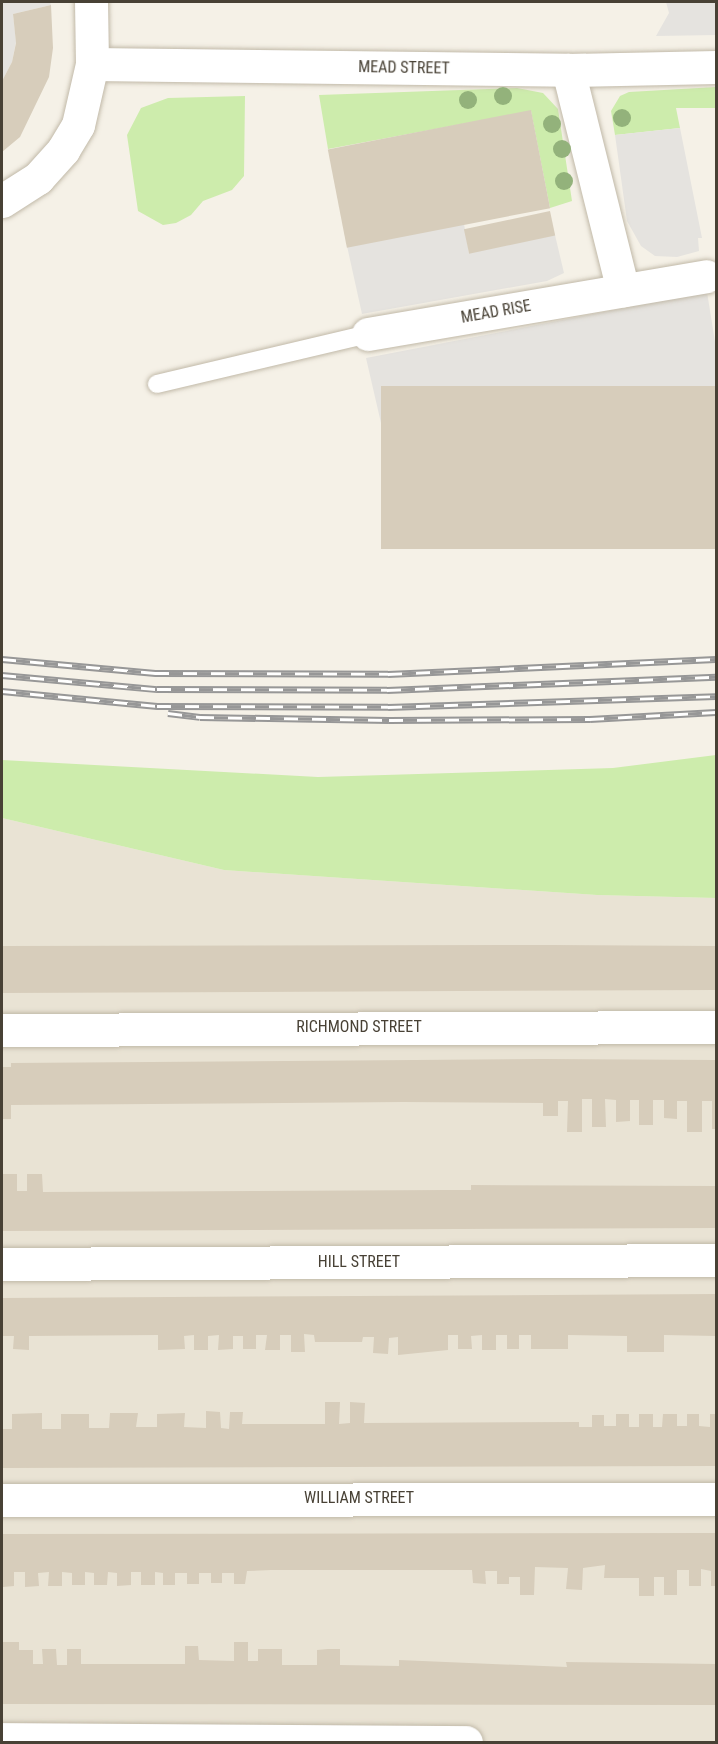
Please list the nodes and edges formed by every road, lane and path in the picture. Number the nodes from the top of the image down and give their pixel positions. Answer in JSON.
{"nodes":[{"id":1,"x":91,"y":2,"type":"edge"},
{"id":2,"x":92,"y":64,"type":"junction"},
{"id":3,"x":717,"y":67,"type":"edge"},
{"id":4,"x":568,"y":70,"type":"junction"},
{"id":5,"x":2,"y":201,"type":"edge"},
{"id":6,"x":706,"y":276,"type":"dead end"},
{"id":7,"x":623,"y":290,"type":"junction"},
{"id":8,"x":368,"y":334,"type":"joint"},
{"id":9,"x":157,"y":384,"type":"dead end"},
{"id":10,"x":717,"y":1027,"type":"edge"},
{"id":11,"x":2,"y":1030,"type":"edge"},
{"id":12,"x":717,"y":1260,"type":"edge"},
{"id":13,"x":2,"y":1264,"type":"edge"},
{"id":14,"x":717,"y":1499,"type":"edge"},
{"id":15,"x":2,"y":1500,"type":"edge"},
{"id":16,"x":2,"y":1739,"type":"edge"},
{"id":17,"x":466,"y":1743,"type":"edge"}],
"edges":[{"from":1,"to":2,"type":"street"},
{"from":2,"to":4,"type":"street","name":"MEAD STREET"},
{"from":2,"to":5,"type":"street"},
{"from":3,"to":4,"type":"street","name":"MEAD STREET"},
{"from":4,"to":7,"type":"street"},
{"from":6,"to":7,"type":"street","name":"MEAD RISE"},
{"from":7,"to":8,"type":"street","name":"MEAD RISE"},
{"from":8,"to":9,"type":"lane"},
{"from":10,"to":11,"type":"street","name":"RICHMOND STREET"},
{"from":12,"to":13,"type":"street","name":"HILL STREET"},
{"from":14,"to":15,"type":"street","name":"WILLIAM STREET"},
{"from":16,"to":17,"type":"street"}]}
